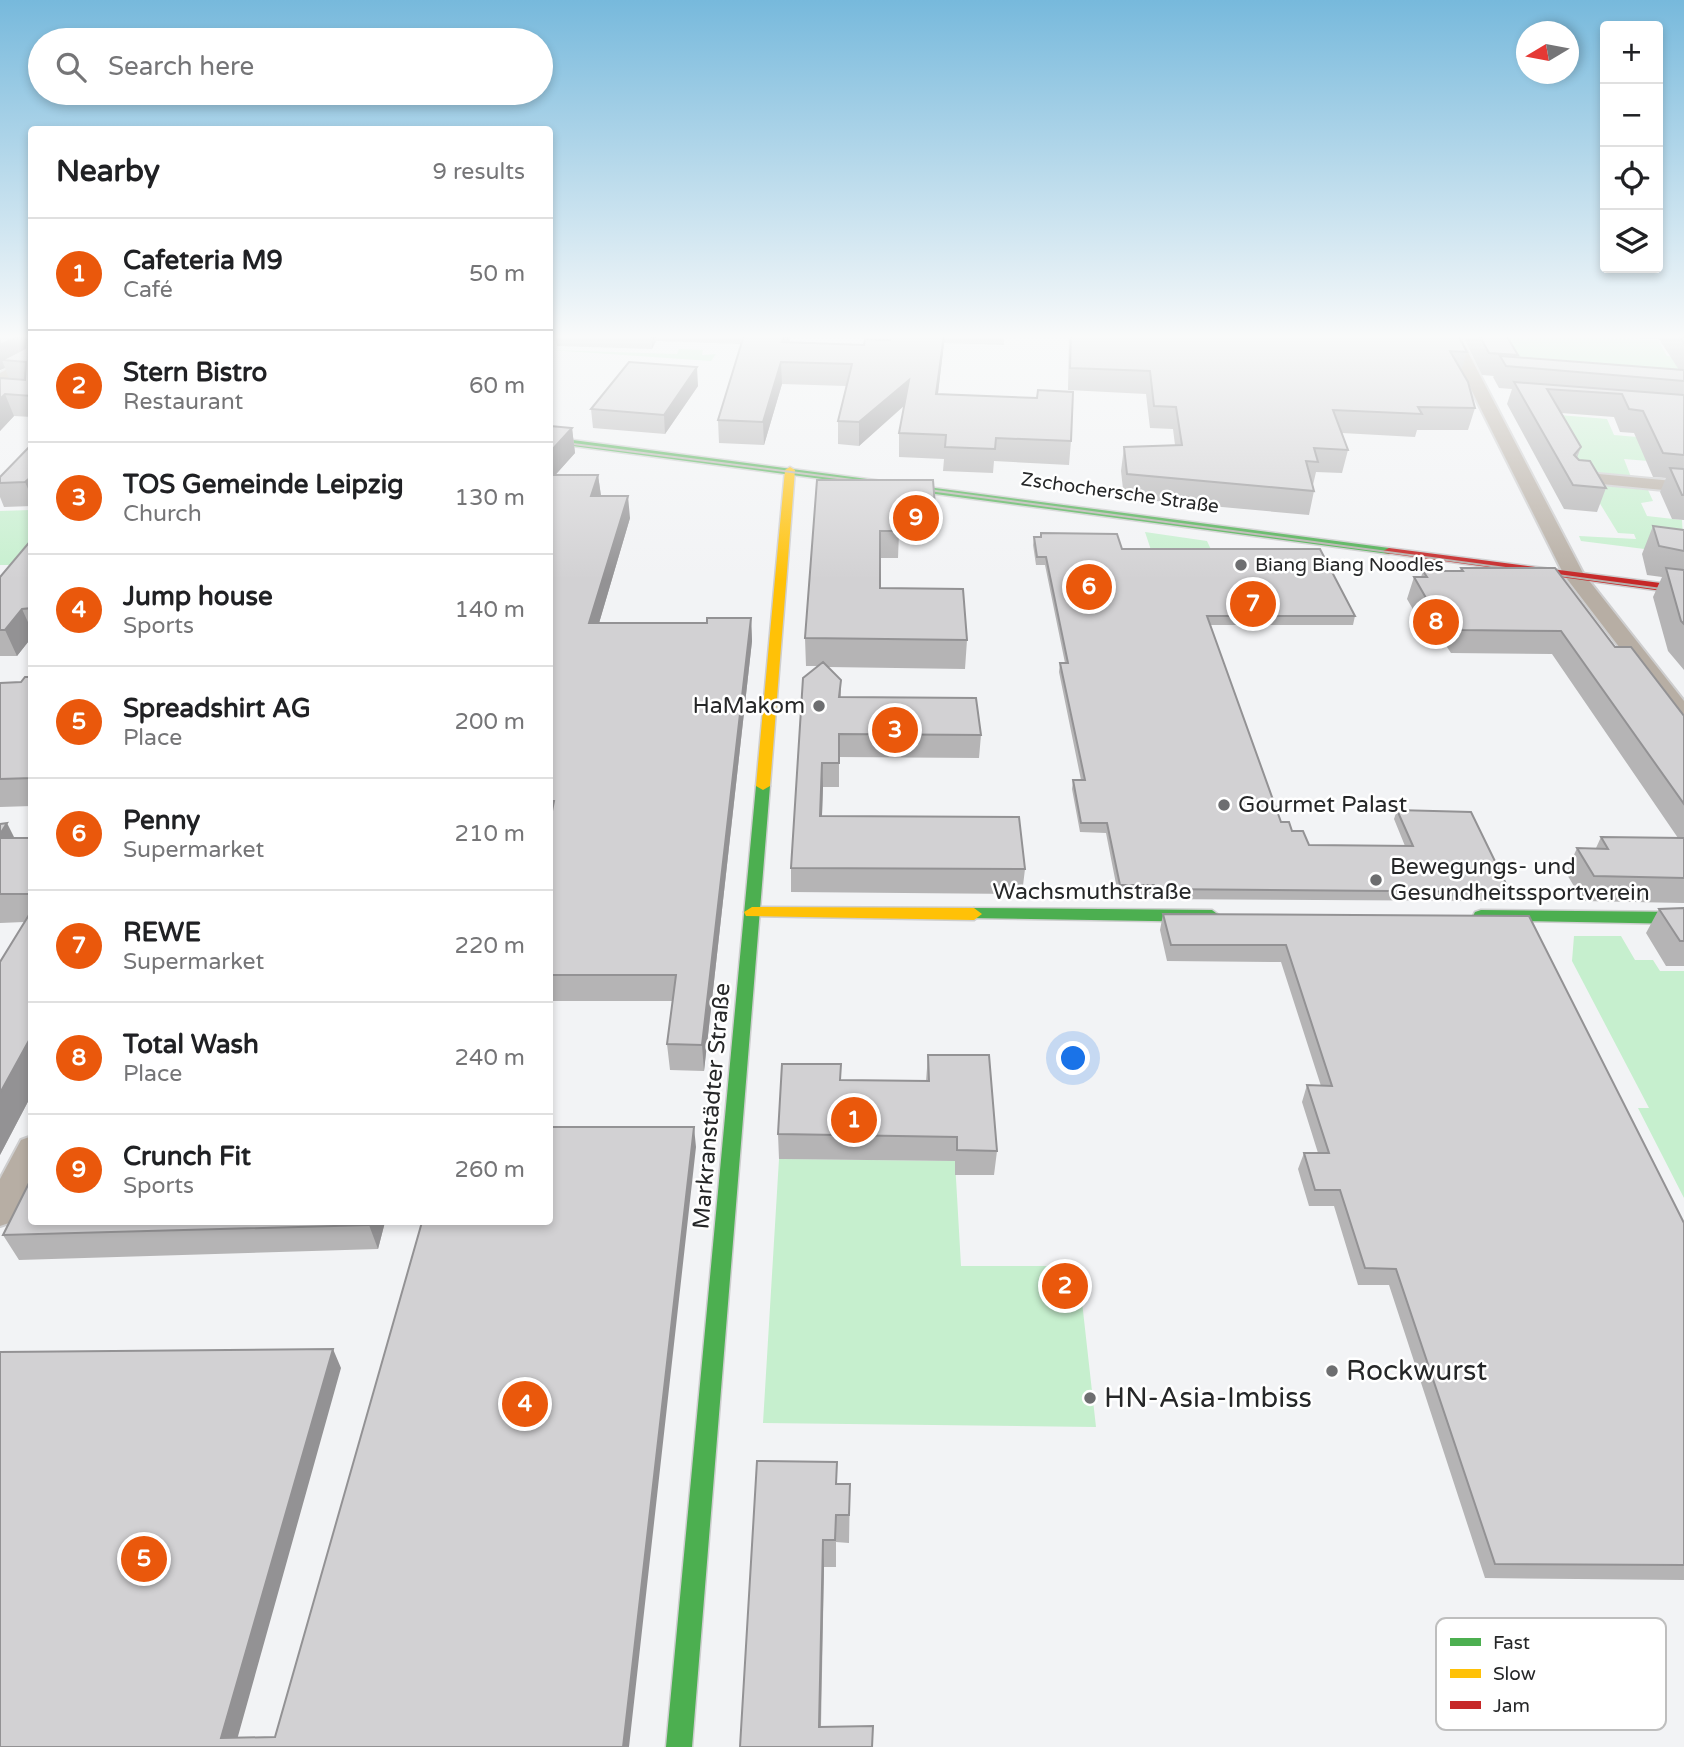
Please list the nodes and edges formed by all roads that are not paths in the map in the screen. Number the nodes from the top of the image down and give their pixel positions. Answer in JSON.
{"nodes":[{"id":1,"x":1493,"y":417,"type":"edge"},
{"id":2,"x":553,"y":440,"type":"edge"},
{"id":3,"x":790,"y":470,"type":"junction"},
{"id":4,"x":1524,"y":473,"type":"junction"},
{"id":5,"x":1546,"y":475,"type":"dead end"},
{"id":6,"x":1577,"y":477,"type":"edge"},
{"id":7,"x":1684,"y":487,"type":"edge"},
{"id":8,"x":1574,"y":575,"type":"junction"},
{"id":9,"x":1684,"y":590,"type":"edge"},
{"id":10,"x":1684,"y":716,"type":"edge"},
{"id":11,"x":751,"y":912,"type":"junction"},
{"id":12,"x":1226,"y":916,"type":"edge"},
{"id":13,"x":1460,"y":916,"type":"edge"},
{"id":14,"x":1684,"y":918,"type":"edge"},
{"id":15,"x":28,"y":1157,"type":"edge"},
{"id":16,"x":0,"y":1212,"type":"edge"},
{"id":17,"x":679,"y":1747,"type":"edge"}],
"edges":[{"from":1,"to":4,"type":"street"},
{"from":2,"to":3,"type":"street","name":"Zschochersche Straße"},
{"from":3,"to":8,"type":"street","name":"Zschochersche Straße"},
{"from":3,"to":11,"type":"street","name":"Markranstädter Straße"},
{"from":4,"to":5,"type":"street"},
{"from":4,"to":8,"type":"street"},
{"from":6,"to":7,"type":"street"},
{"from":8,"to":9,"type":"street","name":"Zschochersche Straße"},
{"from":8,"to":10,"type":"street"},
{"from":11,"to":12,"type":"street","name":"Wachsmuthstraße"},
{"from":11,"to":17,"type":"street","name":"Markranstädter Straße"},
{"from":13,"to":14,"type":"street"},
{"from":15,"to":16,"type":"street"}]}
